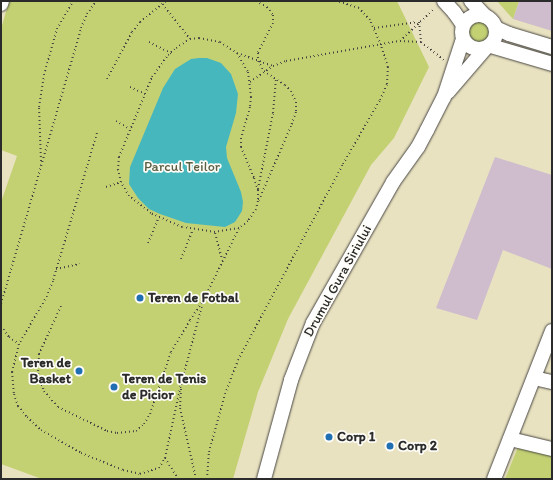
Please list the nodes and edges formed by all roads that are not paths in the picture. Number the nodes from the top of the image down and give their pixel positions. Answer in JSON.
{"nodes":[{"id":1,"x":2,"y":1,"type":"edge"},
{"id":2,"x":471,"y":1,"type":"edge"},
{"id":3,"x":1,"y":4,"type":"edge"},
{"id":4,"x":440,"y":4,"type":"edge"},
{"id":5,"x":485,"y":16,"type":"junction"},
{"id":6,"x":496,"y":28,"type":"junction"},
{"id":7,"x":463,"y":32,"type":"junction"},
{"id":8,"x":488,"y":47,"type":"junction"},
{"id":9,"x":552,"y":47,"type":"edge"},
{"id":10,"x":552,"y":64,"type":"edge"},
{"id":11,"x":444,"y":97,"type":"junction"},
{"id":12,"x":552,"y":331,"type":"edge"},
{"id":13,"x":534,"y":378,"type":"junction"},
{"id":14,"x":552,"y":382,"type":"edge"},
{"id":15,"x":510,"y":439,"type":"junction"},
{"id":16,"x":552,"y":449,"type":"edge"},
{"id":17,"x":264,"y":479,"type":"edge"},
{"id":18,"x":494,"y":479,"type":"edge"}],
"edges":[{"from":1,"to":3,"type":"street"},
{"from":2,"to":5,"type":"street"},
{"from":4,"to":7,"type":"street"},
{"from":5,"to":6,"type":"street"},
{"from":5,"to":7,"type":"street"},
{"from":6,"to":8,"type":"street"},
{"from":6,"to":9,"type":"street"},
{"from":7,"to":8,"type":"street"},
{"from":7,"to":11,"type":"street","name":"Drumul Gura Siriului"},
{"from":8,"to":10,"type":"street"},
{"from":8,"to":11,"type":"street","name":"Drumul Gura Siriului"},
{"from":11,"to":17,"type":"street","name":"Drumul Gura Siriului"},
{"from":12,"to":13,"type":"street"},
{"from":13,"to":14,"type":"street"},
{"from":13,"to":15,"type":"street"},
{"from":15,"to":16,"type":"street"},
{"from":15,"to":18,"type":"street"}]}
